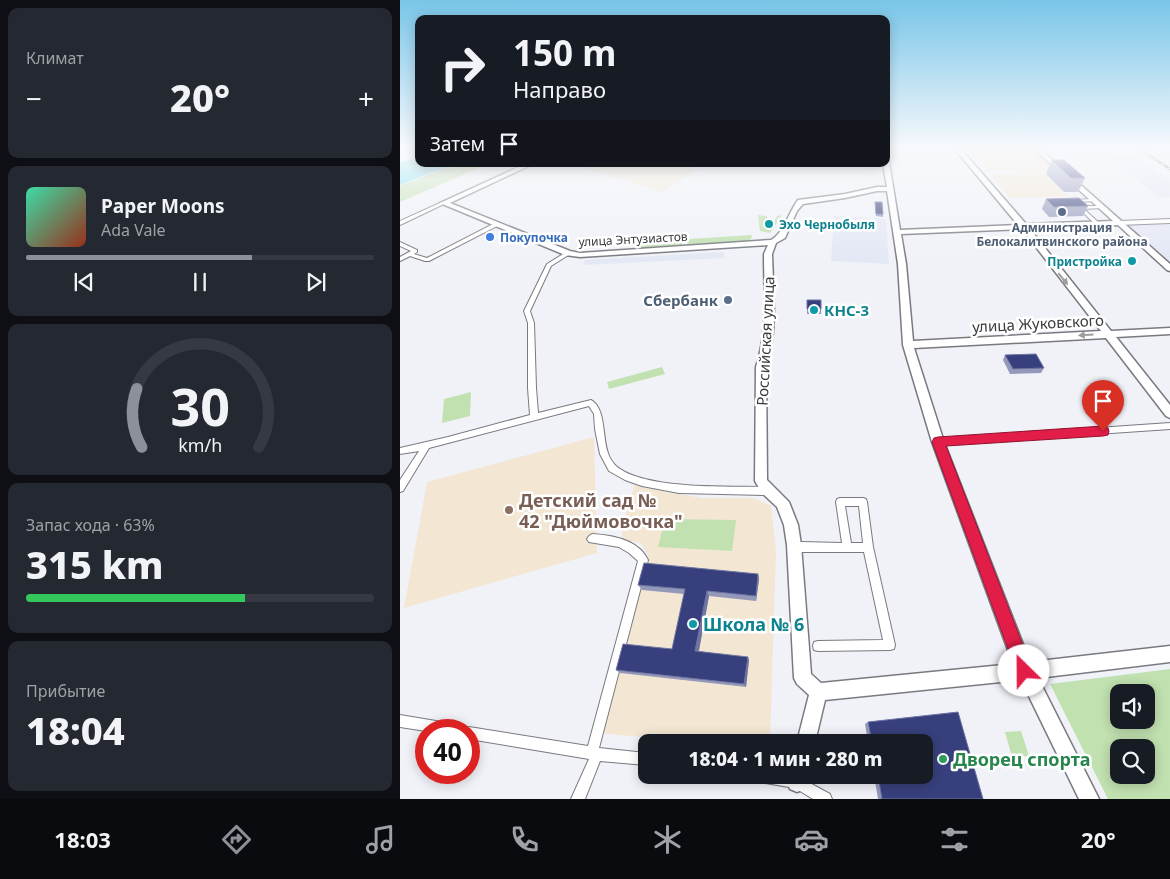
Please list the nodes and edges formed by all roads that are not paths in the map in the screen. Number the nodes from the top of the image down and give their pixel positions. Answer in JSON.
{"nodes":[{"id":1,"x":483,"y":185,"type":"edge"},
{"id":2,"x":889,"y":185,"type":"edge"},
{"id":3,"x":989,"y":185,"type":"edge"},
{"id":4,"x":1077,"y":185,"type":"edge"},
{"id":5,"x":890,"y":190,"type":"junction"},
{"id":6,"x":1093,"y":200,"type":"junction"},
{"id":7,"x":444,"y":203,"type":"junction"},
{"id":8,"x":1100,"y":207,"type":"junction"},
{"id":9,"x":1080,"y":208,"type":"junction"},
{"id":10,"x":1170,"y":221,"type":"edge"},
{"id":11,"x":400,"y":223,"type":"edge"},
{"id":12,"x":1119,"y":223,"type":"junction"},
{"id":13,"x":497,"y":224,"type":"junction"},
{"id":14,"x":1097,"y":224,"type":"junction"},
{"id":15,"x":1023,"y":226,"type":"junction"},
{"id":16,"x":898,"y":232,"type":"junction"},
{"id":17,"x":773,"y":242,"type":"junction"},
{"id":18,"x":400,"y":244,"type":"edge"},
{"id":19,"x":568,"y":253,"type":"junction"},
{"id":20,"x":410,"y":254,"type":"junction"},
{"id":21,"x":400,"y":259,"type":"edge"},
{"id":22,"x":1170,"y":268,"type":"edge"},
{"id":23,"x":1170,"y":331,"type":"edge"},
{"id":24,"x":1107,"y":334,"type":"junction"},
{"id":25,"x":908,"y":345,"type":"junction"},
{"id":26,"x":1170,"y":413,"type":"edge"},
{"id":27,"x":534,"y":416,"type":"junction"},
{"id":28,"x":1170,"y":426,"type":"edge"},
{"id":29,"x":938,"y":442,"type":"junction"},
{"id":30,"x":426,"y":447,"type":"junction"},
{"id":31,"x":400,"y":451,"type":"edge"},
{"id":32,"x":400,"y":488,"type":"edge"},
{"id":33,"x":766,"y":491,"type":"junction"},
{"id":34,"x":592,"y":539,"type":"dead end"},
{"id":35,"x":847,"y":548,"type":"junction"},
{"id":36,"x":868,"y":548,"type":"junction"},
{"id":37,"x":794,"y":552,"type":"junction"},
{"id":38,"x":818,"y":646,"type":"dead end"},
{"id":39,"x":1170,"y":654,"type":"edge"},
{"id":40,"x":1024,"y":671,"type":"junction"},
{"id":41,"x":818,"y":692,"type":"junction"},
{"id":42,"x":400,"y":721,"type":"edge"},
{"id":43,"x":415,"y":724,"type":"edge"},
{"id":44,"x":480,"y":734,"type":"edge"},
{"id":45,"x":808,"y":734,"type":"edge"},
{"id":46,"x":595,"y":754,"type":"junction"},
{"id":47,"x":638,"y":758,"type":"edge"},
{"id":48,"x":806,"y":784,"type":"edge"},
{"id":49,"x":578,"y":799,"type":"edge"},
{"id":50,"x":825,"y":799,"type":"edge"},
{"id":51,"x":1089,"y":799,"type":"edge"}],
"edges":[{"from":1,"to":7,"type":"street"},
{"from":2,"to":5,"type":"street"},
{"from":3,"to":15,"type":"street"},
{"from":4,"to":6,"type":"street"},
{"from":5,"to":16,"type":"street"},
{"from":5,"to":17,"type":"street","name":"Российская улица"},
{"from":6,"to":8,"type":"street"},
{"from":6,"to":9,"type":"street"},
{"from":7,"to":11,"type":"street"},
{"from":7,"to":13,"type":"street","name":"улица Энтузиастов"},
{"from":8,"to":9,"type":"street"},
{"from":8,"to":12,"type":"street"},
{"from":9,"to":14,"type":"street"},
{"from":10,"to":12,"type":"street"},
{"from":12,"to":14,"type":"street"},
{"from":12,"to":22,"type":"street"},
{"from":13,"to":19,"type":"street","name":"улица Энтузиастов"},
{"from":13,"to":20,"type":"street"},
{"from":14,"to":15,"type":"street"},
{"from":15,"to":16,"type":"street"},
{"from":15,"to":24,"type":"street","one_way":true},
{"from":16,"to":25,"type":"street"},
{"from":17,"to":19,"type":"street","name":"улица Энтузиастов"},
{"from":17,"to":33,"type":"street","name":"Российская улица"},
{"from":18,"to":20,"type":"street"},
{"from":19,"to":27,"type":"street"},
{"from":20,"to":21,"type":"street"},
{"from":23,"to":24,"type":"street","name":"улица Жуковского"},
{"from":24,"to":25,"type":"street","name":"улица Жуковского","one_way":true},
{"from":24,"to":26,"type":"street"},
{"from":25,"to":29,"type":"street"},
{"from":27,"to":30,"type":"street"},
{"from":27,"to":33,"type":"street"},
{"from":28,"to":29,"type":"street"},
{"from":29,"to":40,"type":"street"},
{"from":30,"to":31,"type":"street"},
{"from":30,"to":32,"type":"street"},
{"from":33,"to":37,"type":"street"},
{"from":34,"to":46,"type":"street"},
{"from":35,"to":36,"type":"street"},
{"from":35,"to":36,"type":"street"},
{"from":35,"to":37,"type":"street"},
{"from":36,"to":38,"type":"street"},
{"from":37,"to":41,"type":"street"},
{"from":39,"to":40,"type":"street"},
{"from":40,"to":41,"type":"street"},
{"from":40,"to":51,"type":"street"},
{"from":41,"to":45,"type":"street"},
{"from":42,"to":43,"type":"street"},
{"from":44,"to":46,"type":"street"},
{"from":46,"to":47,"type":"street"},
{"from":46,"to":49,"type":"street"},
{"from":48,"to":50,"type":"street"}]}
